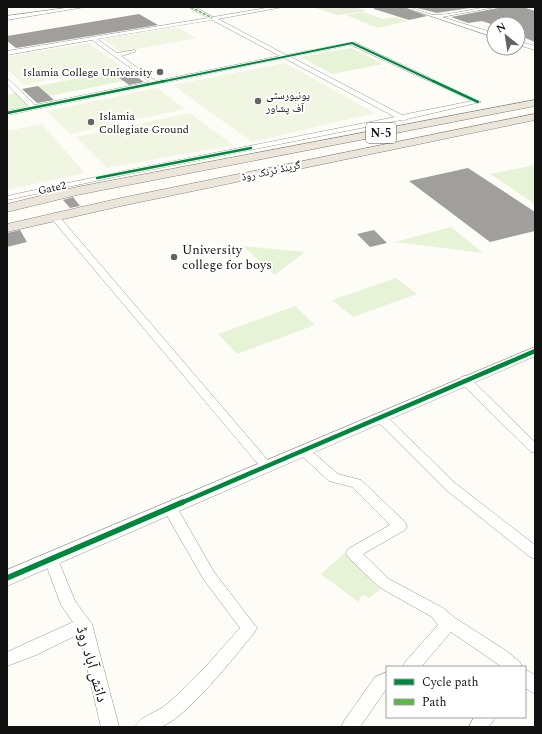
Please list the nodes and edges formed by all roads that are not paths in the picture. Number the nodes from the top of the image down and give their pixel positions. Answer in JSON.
{"nodes":[{"id":1,"x":83,"y":7,"type":"edge"},
{"id":2,"x":191,"y":7,"type":"edge"},
{"id":3,"x":280,"y":7,"type":"edge"},
{"id":4,"x":406,"y":7,"type":"edge"},
{"id":5,"x":494,"y":7,"type":"edge"},
{"id":6,"x":435,"y":16,"type":"junction"},
{"id":7,"x":7,"y":18,"type":"edge"},
{"id":8,"x":212,"y":18,"type":"junction"},
{"id":9,"x":486,"y":33,"type":"edge"},
{"id":10,"x":93,"y":39,"type":"junction"},
{"id":11,"x":133,"y":51,"type":"dead end"},
{"id":12,"x":7,"y":53,"type":"edge"},
{"id":13,"x":116,"y":55,"type":"junction"},
{"id":14,"x":285,"y":57,"type":"junction"},
{"id":15,"x":7,"y":80,"type":"edge"},
{"id":16,"x":155,"y":83,"type":"junction"},
{"id":17,"x":535,"y":103,"type":"edge"},
{"id":18,"x":34,"y":108,"type":"junction"},
{"id":19,"x":507,"y":109,"type":"junction"},
{"id":20,"x":7,"y":113,"type":"edge"},
{"id":21,"x":535,"y":117,"type":"edge"},
{"id":22,"x":402,"y":118,"type":"junction"},
{"id":23,"x":418,"y":126,"type":"junction"},
{"id":24,"x":402,"y":145,"type":"junction"},
{"id":25,"x":7,"y":198,"type":"edge"},
{"id":26,"x":7,"y":208,"type":"edge"},
{"id":27,"x":54,"y":216,"type":"junction"},
{"id":28,"x":7,"y":228,"type":"edge"},
{"id":29,"x":535,"y":351,"type":"edge"},
{"id":30,"x":465,"y":380,"type":"junction"},
{"id":31,"x":380,"y":417,"type":"junction"},
{"id":32,"x":535,"y":449,"type":"edge"},
{"id":33,"x":303,"y":450,"type":"junction"},
{"id":34,"x":267,"y":467,"type":"junction"},
{"id":35,"x":170,"y":508,"type":"junction"},
{"id":36,"x":535,"y":553,"type":"edge"},
{"id":37,"x":50,"y":559,"type":"junction"},
{"id":38,"x":7,"y":578,"type":"edge"},
{"id":39,"x":439,"y":612,"type":"junction"},
{"id":40,"x":84,"y":624,"type":"junction"},
{"id":41,"x":7,"y":659,"type":"edge"},
{"id":42,"x":412,"y":666,"type":"edge"},
{"id":43,"x":513,"y":666,"type":"edge"},
{"id":44,"x":386,"y":680,"type":"edge"},
{"id":45,"x":485,"y":718,"type":"edge"},
{"id":46,"x":110,"y":727,"type":"edge"},
{"id":47,"x":144,"y":727,"type":"edge"},
{"id":48,"x":350,"y":727,"type":"edge"},
{"id":49,"x":478,"y":727,"type":"edge"}],
"edges":[{"from":1,"to":7,"type":"street"},
{"from":2,"to":8,"type":"street"},
{"from":3,"to":8,"type":"street"},
{"from":4,"to":6,"type":"street"},
{"from":5,"to":6,"type":"street"},
{"from":6,"to":9,"type":"street"},
{"from":8,"to":10,"type":"street"},
{"from":8,"to":14,"type":"street"},
{"from":10,"to":12,"type":"street"},
{"from":10,"to":13,"type":"street"},
{"from":11,"to":13,"type":"street"},
{"from":13,"to":16,"type":"street"},
{"from":14,"to":16,"type":"street"},
{"from":14,"to":22,"type":"street"},
{"from":14,"to":22,"type":"street","name":"Gate2"},
{"from":15,"to":18,"type":"street"},
{"from":16,"to":18,"type":"street"},
{"from":17,"to":19,"type":"highway","name":"گرینڈ ٹرنک روڈ","number":"N-5"},
{"from":18,"to":20,"type":"street"},
{"from":19,"to":21,"type":"highway"},
{"from":19,"to":23,"type":"highway","name":"گرینڈ ٹرنک روڈ","number":"N-5"},
{"from":21,"to":24,"type":"highway","name":"گرینڈ ٹرنک روڈ","number":"N-5"},
{"from":22,"to":23,"type":"street"},
{"from":22,"to":25,"type":"street","name":"Gate2"},
{"from":23,"to":24,"type":"highway"},
{"from":23,"to":26,"type":"highway","name":"گرینڈ ٹرنک روڈ","number":"N-5"},
{"from":24,"to":27,"type":"highway","name":"گرینڈ ٹرنک روڈ","number":"N-5"},
{"from":27,"to":28,"type":"highway","name":"گرینڈ ٹرنک روڈ","number":"N-5"},
{"from":27,"to":34,"type":"street"},
{"from":29,"to":30,"type":"street"},
{"from":30,"to":31,"type":"street"},
{"from":30,"to":32,"type":"street"},
{"from":31,"to":33,"type":"street"},
{"from":31,"to":36,"type":"street"},
{"from":33,"to":34,"type":"street"},
{"from":33,"to":39,"type":"street"},
{"from":34,"to":35,"type":"street"},
{"from":35,"to":37,"type":"street"},
{"from":35,"to":47,"type":"street"},
{"from":37,"to":38,"type":"street"},
{"from":37,"to":40,"type":"street","name":"دانش آباد روڈ"},
{"from":39,"to":42,"type":"street"},
{"from":39,"to":43,"type":"street"},
{"from":40,"to":41,"type":"street"},
{"from":40,"to":46,"type":"street","name":"دانش آباد روڈ"},
{"from":44,"to":48,"type":"street"},
{"from":45,"to":49,"type":"street"}]}
